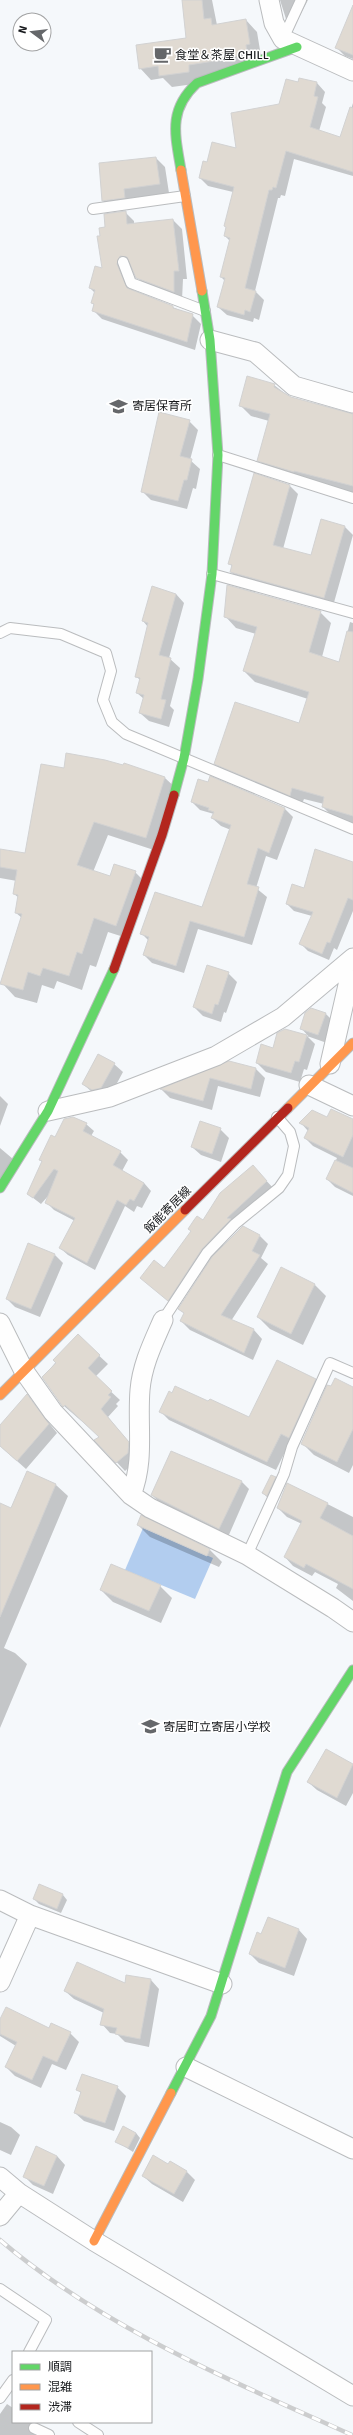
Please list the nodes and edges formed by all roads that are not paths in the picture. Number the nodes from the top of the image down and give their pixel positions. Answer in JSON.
{"nodes":[{"id":1,"x":269,"y":0,"type":"edge"},
{"id":2,"x":301,"y":0,"type":"edge"},
{"id":3,"x":290,"y":43,"type":"junction"},
{"id":4,"x":353,"y":70,"type":"edge"},
{"id":5,"x":185,"y":196,"type":"junction"},
{"id":6,"x":93,"y":208,"type":"dead end"},
{"id":7,"x":123,"y":262,"type":"dead end"},
{"id":8,"x":205,"y":312,"type":"junction"},
{"id":9,"x":210,"y":340,"type":"junction"},
{"id":10,"x":353,"y":403,"type":"edge"},
{"id":11,"x":218,"y":455,"type":"junction"},
{"id":12,"x":353,"y":498,"type":"edge"},
{"id":13,"x":212,"y":574,"type":"junction"},
{"id":14,"x":353,"y":613,"type":"edge"},
{"id":15,"x":0,"y":633,"type":"edge"},
{"id":16,"x":184,"y":758,"type":"junction"},
{"id":17,"x":353,"y":829,"type":"edge"},
{"id":18,"x":353,"y":958,"type":"edge"},
{"id":19,"x":353,"y":963,"type":"edge"},
{"id":20,"x":353,"y":1043,"type":"edge"},
{"id":21,"x":330,"y":1064,"type":"junction"},
{"id":22,"x":309,"y":1085,"type":"junction"},
{"id":23,"x":353,"y":1106,"type":"edge"},
{"id":24,"x":48,"y":1111,"type":"junction"},
{"id":25,"x":277,"y":1117,"type":"junction"},
{"id":26,"x":0,"y":1188,"type":"edge"},
{"id":27,"x":162,"y":1320,"type":"joint"},
{"id":28,"x":0,"y":1323,"type":"edge"},
{"id":29,"x":24,"y":1371,"type":"junction"},
{"id":30,"x":353,"y":1373,"type":"edge"},
{"id":31,"x":0,"y":1395,"type":"edge"},
{"id":32,"x":131,"y":1495,"type":"junction"},
{"id":33,"x":247,"y":1555,"type":"junction"},
{"id":34,"x":353,"y":1622,"type":"edge"},
{"id":35,"x":351,"y":1677,"type":"edge"},
{"id":36,"x":0,"y":1900,"type":"edge"},
{"id":37,"x":30,"y":1915,"type":"junction"},
{"id":38,"x":0,"y":1982,"type":"edge"},
{"id":39,"x":222,"y":1984,"type":"junction"},
{"id":40,"x":186,"y":2067,"type":"junction"},
{"id":41,"x":353,"y":2149,"type":"edge"},
{"id":42,"x":0,"y":2178,"type":"edge"},
{"id":43,"x":10,"y":2204,"type":"edge"},
{"id":44,"x":94,"y":2241,"type":"junction"},
{"id":45,"x":0,"y":2289,"type":"edge"},
{"id":46,"x":30,"y":2351,"type":"edge"},
{"id":47,"x":12,"y":2381,"type":"edge"},
{"id":48,"x":353,"y":2396,"type":"edge"},
{"id":49,"x":0,"y":2398,"type":"edge"},
{"id":50,"x":80,"y":2423,"type":"edge"},
{"id":51,"x":34,"y":2428,"type":"dead end"},
{"id":52,"x":48,"y":2435,"type":"edge"},
{"id":53,"x":98,"y":2435,"type":"edge"}],
"edges":[{"from":1,"to":3,"type":"street"},
{"from":2,"to":3,"type":"lane"},
{"from":3,"to":4,"type":"street"},
{"from":3,"to":5,"type":"street"},
{"from":5,"to":6,"type":"lane"},
{"from":5,"to":8,"type":"street"},
{"from":7,"to":8,"type":"lane"},
{"from":8,"to":9,"type":"street"},
{"from":9,"to":10,"type":"street"},
{"from":9,"to":11,"type":"street"},
{"from":11,"to":12,"type":"lane"},
{"from":11,"to":13,"type":"street"},
{"from":13,"to":14,"type":"lane"},
{"from":13,"to":16,"type":"street"},
{"from":15,"to":16,"type":"lane"},
{"from":16,"to":17,"type":"lane"},
{"from":16,"to":24,"type":"street"},
{"from":18,"to":24,"type":"street"},
{"from":19,"to":21,"type":"street"},
{"from":20,"to":21,"type":"street","name":"飯能寄居線"},
{"from":21,"to":22,"type":"street","name":"飯能寄居線"},
{"from":22,"to":23,"type":"street"},
{"from":22,"to":25,"type":"street","name":"飯能寄居線"},
{"from":24,"to":26,"type":"street"},
{"from":25,"to":27,"type":"lane"},
{"from":25,"to":29,"type":"street","name":"飯能寄居線"},
{"from":27,"to":32,"type":"street"},
{"from":28,"to":29,"type":"street"},
{"from":29,"to":31,"type":"street","name":"飯能寄居線"},
{"from":29,"to":32,"type":"street"},
{"from":30,"to":33,"type":"lane"},
{"from":32,"to":33,"type":"street"},
{"from":33,"to":34,"type":"street"},
{"from":35,"to":39,"type":"street"},
{"from":36,"to":37,"type":"street"},
{"from":37,"to":38,"type":"street"},
{"from":37,"to":39,"type":"street"},
{"from":39,"to":40,"type":"street"},
{"from":40,"to":41,"type":"street"},
{"from":40,"to":44,"type":"street"},
{"from":42,"to":43,"type":"street"},
{"from":43,"to":44,"type":"street"},
{"from":44,"to":48,"type":"street"},
{"from":45,"to":46,"type":"lane"},
{"from":47,"to":49,"type":"lane"},
{"from":50,"to":53,"type":"lane"},
{"from":51,"to":52,"type":"lane"}]}
